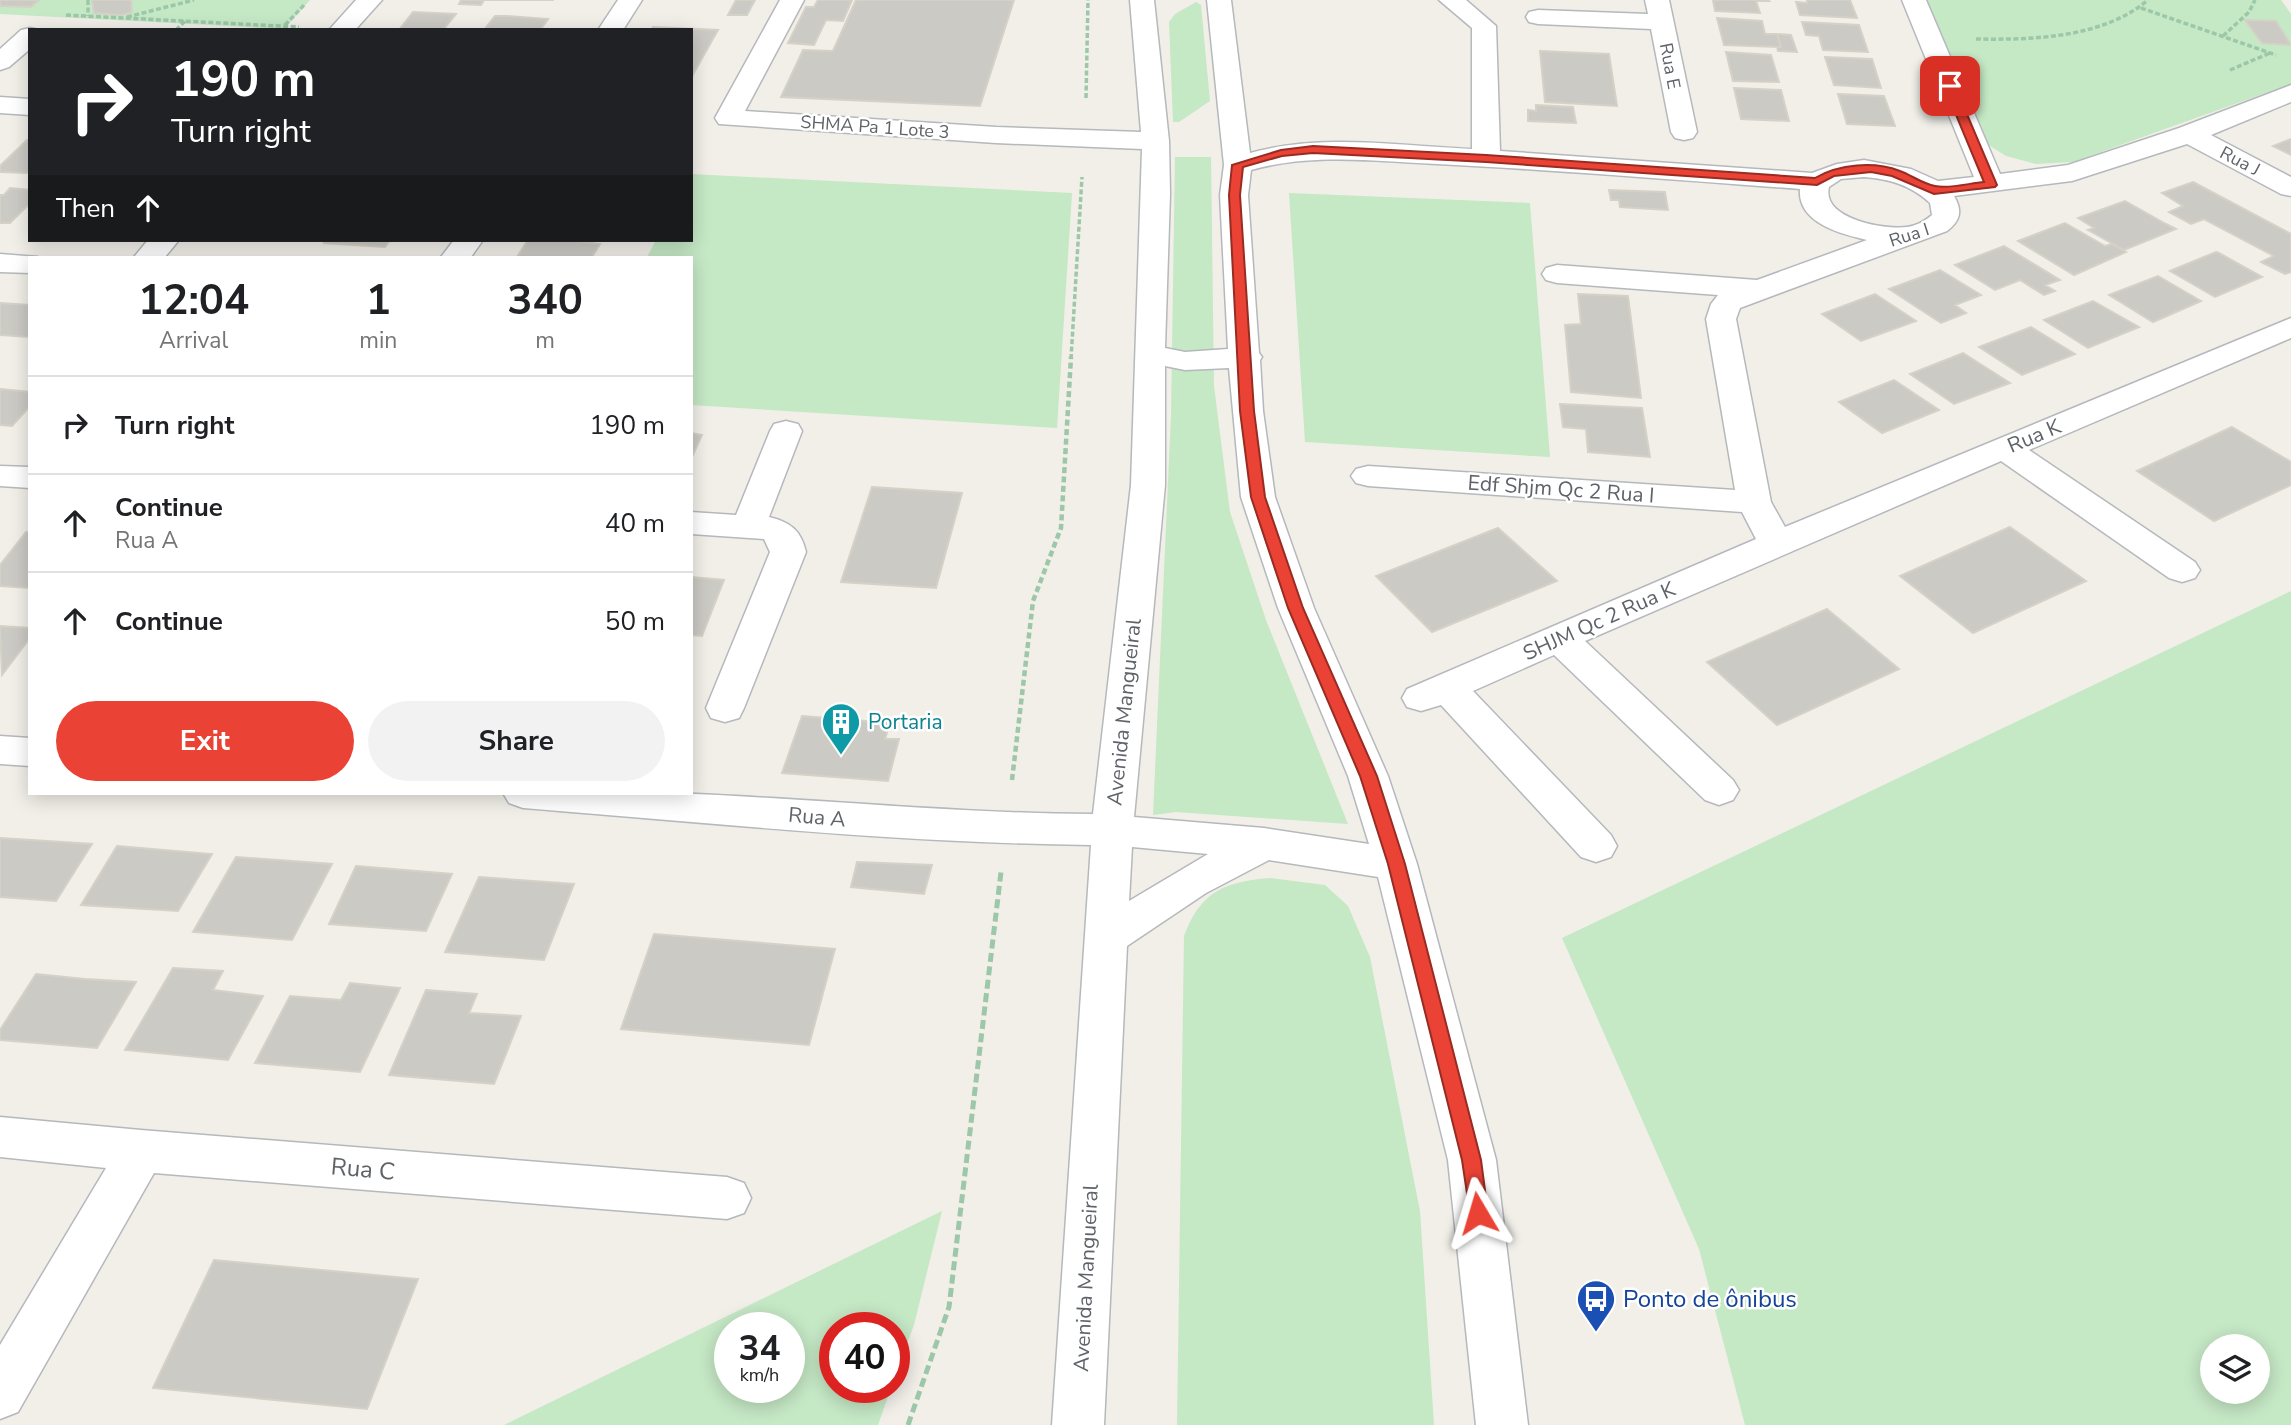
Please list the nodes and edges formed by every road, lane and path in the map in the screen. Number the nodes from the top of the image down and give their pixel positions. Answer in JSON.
{"nodes":[{"id":1,"x":88,"y":0,"type":"edge"},
{"id":2,"x":194,"y":0,"type":"edge"},
{"id":3,"x":309,"y":0,"type":"edge"},
{"id":4,"x":370,"y":0,"type":"edge"},
{"id":5,"x":630,"y":0,"type":"edge"},
{"id":6,"x":792,"y":0,"type":"edge"},
{"id":7,"x":1088,"y":0,"type":"edge"},
{"id":8,"x":1142,"y":0,"type":"edge"},
{"id":9,"x":1219,"y":0,"type":"edge"},
{"id":10,"x":1451,"y":0,"type":"edge"},
{"id":11,"x":1914,"y":0,"type":"edge"},
{"id":12,"x":2148,"y":0,"type":"edge"},
{"id":13,"x":2255,"y":0,"type":"edge"},
{"id":14,"x":2141,"y":8,"type":"junction"},
{"id":15,"x":1660,"y":11,"type":"edge"},
{"id":16,"x":62,"y":15,"type":"dead end"},
{"id":17,"x":88,"y":16,"type":"junction"},
{"id":18,"x":1538,"y":17,"type":"dead end"},
{"id":19,"x":121,"y":18,"type":"junction"},
{"id":20,"x":185,"y":21,"type":"junction"},
{"id":21,"x":284,"y":26,"type":"junction"},
{"id":22,"x":178,"y":28,"type":"edge"},
{"id":23,"x":322,"y":28,"type":"edge"},
{"id":24,"x":342,"y":28,"type":"edge"},
{"id":25,"x":611,"y":28,"type":"edge"},
{"id":26,"x":2223,"y":36,"type":"junction"},
{"id":27,"x":28,"y":37,"type":"edge"},
{"id":28,"x":1929,"y":37,"type":"junction"},
{"id":29,"x":2281,"y":56,"type":"dead end"},
{"id":30,"x":0,"y":62,"type":"edge"},
{"id":31,"x":2291,"y":93,"type":"edge"},
{"id":32,"x":0,"y":105,"type":"edge"},
{"id":33,"x":28,"y":107,"type":"edge"},
{"id":34,"x":1684,"y":132,"type":"dead end"},
{"id":35,"x":2189,"y":134,"type":"junction"},
{"id":36,"x":1084,"y":139,"type":"junction"},
{"id":37,"x":1155,"y":141,"type":"junction"},
{"id":38,"x":1486,"y":158,"type":"junction"},
{"id":39,"x":1238,"y":165,"type":"junction"},
{"id":40,"x":1817,"y":182,"type":"junction"},
{"id":41,"x":1991,"y":185,"type":"junction"},
{"id":42,"x":2291,"y":188,"type":"edge"},
{"id":43,"x":1934,"y":190,"type":"junction"},
{"id":44,"x":1906,"y":236,"type":"junction"},
{"id":45,"x":162,"y":242,"type":"edge"},
{"id":46,"x":150,"y":256,"type":"edge"},
{"id":47,"x":0,"y":262,"type":"edge"},
{"id":48,"x":28,"y":264,"type":"edge"},
{"id":49,"x":1557,"y":274,"type":"dead end"},
{"id":50,"x":1759,"y":289,"type":"junction"},
{"id":51,"x":2291,"y":327,"type":"edge"},
{"id":52,"x":1149,"y":354,"type":"junction"},
{"id":53,"x":1246,"y":357,"type":"junction"},
{"id":54,"x":786,"y":431,"type":"dead end"},
{"id":55,"x":2004,"y":448,"type":"junction"},
{"id":56,"x":0,"y":476,"type":"edge"},
{"id":57,"x":1368,"y":476,"type":"dead end"},
{"id":58,"x":28,"y":478,"type":"edge"},
{"id":59,"x":1754,"y":502,"type":"junction"},
{"id":60,"x":693,"y":523,"type":"edge"},
{"id":61,"x":759,"y":527,"type":"junction"},
{"id":62,"x":1776,"y":544,"type":"junction"},
{"id":63,"x":2182,"y":570,"type":"dead end"},
{"id":64,"x":1560,"y":639,"type":"junction"},
{"id":65,"x":724,"y":708,"type":"dead end"},
{"id":66,"x":0,"y":750,"type":"edge"},
{"id":67,"x":28,"y":752,"type":"edge"},
{"id":68,"x":1719,"y":790,"type":"dead end"},
{"id":69,"x":548,"y":795,"type":"edge"},
{"id":70,"x":1006,"y":829,"type":"junction"},
{"id":71,"x":1112,"y":830,"type":"junction"},
{"id":72,"x":1264,"y":844,"type":"junction"},
{"id":73,"x":1596,"y":846,"type":"dead end"},
{"id":74,"x":1396,"y":864,"type":"junction"},
{"id":75,"x":1105,"y":938,"type":"junction"},
{"id":76,"x":0,"y":1137,"type":"edge"},
{"id":77,"x":141,"y":1151,"type":"junction"},
{"id":78,"x":727,"y":1198,"type":"dead end"},
{"id":79,"x":0,"y":1394,"type":"edge"},
{"id":80,"x":908,"y":1425,"type":"edge"},
{"id":81,"x":1078,"y":1425,"type":"edge"},
{"id":82,"x":1502,"y":1425,"type":"edge"}],
"edges":[{"from":1,"to":17,"type":"path"},
{"from":2,"to":19,"type":"path"},
{"from":3,"to":21,"type":"path"},
{"from":4,"to":24,"type":"street"},
{"from":5,"to":25,"type":"street"},
{"from":6,"to":36,"type":"street","name":"SHMA Pa 1 Lote 3"},
{"from":7,"to":36,"type":"path"},
{"from":8,"to":37,"type":"street","name":"Avenida Mangueiral"},
{"from":9,"to":39,"type":"street"},
{"from":10,"to":38,"type":"street"},
{"from":11,"to":28,"type":"street"},
{"from":12,"to":14,"type":"path"},
{"from":13,"to":26,"type":"path"},
{"from":14,"to":26,"type":"path"},
{"from":14,"to":28,"type":"path"},
{"from":15,"to":18,"type":"street"},
{"from":15,"to":34,"type":"street","name":"Rua E"},
{"from":16,"to":17,"type":"path"},
{"from":17,"to":19,"type":"path"},
{"from":19,"to":20,"type":"path"},
{"from":20,"to":21,"type":"path"},
{"from":20,"to":22,"type":"path"},
{"from":21,"to":23,"type":"path"},
{"from":26,"to":29,"type":"path"},
{"from":27,"to":30,"type":"street"},
{"from":28,"to":41,"type":"street"},
{"from":31,"to":35,"type":"street","name":"Rua I"},
{"from":32,"to":33,"type":"street"},
{"from":35,"to":41,"type":"street","name":"Rua I"},
{"from":35,"to":42,"type":"street","name":"Rua J"},
{"from":36,"to":37,"type":"street","name":"SHMA Pa 1 Lote 3"},
{"from":36,"to":70,"type":"path"},
{"from":37,"to":52,"type":"street","name":"Avenida Mangueiral"},
{"from":38,"to":39,"type":"street"},
{"from":38,"to":40,"type":"street"},
{"from":39,"to":53,"type":"street"},
{"from":40,"to":43,"type":"street"},
{"from":40,"to":44,"type":"street"},
{"from":41,"to":43,"type":"street","name":"Rua I"},
{"from":43,"to":44,"type":"street","name":"Rua I"},
{"from":44,"to":50,"type":"street","name":"Rua I"},
{"from":45,"to":46,"type":"street"},
{"from":47,"to":48,"type":"street"},
{"from":49,"to":50,"type":"street"},
{"from":50,"to":59,"type":"street","name":"Rua I"},
{"from":51,"to":55,"type":"street","name":"Rua K"},
{"from":52,"to":53,"type":"street"},
{"from":52,"to":71,"type":"street","name":"Avenida Mangueiral"},
{"from":53,"to":74,"type":"street"},
{"from":54,"to":61,"type":"street"},
{"from":55,"to":62,"type":"street","name":"Rua K"},
{"from":55,"to":63,"type":"street"},
{"from":56,"to":58,"type":"street"},
{"from":57,"to":59,"type":"street","name":"Edf Shjm Qc 2 Rua I"},
{"from":59,"to":62,"type":"street","name":"Rua I"},
{"from":60,"to":61,"type":"street"},
{"from":61,"to":65,"type":"street"},
{"from":62,"to":64,"type":"street","name":"SHJM Qc 2 Rua K"},
{"from":64,"to":68,"type":"street"},
{"from":64,"to":73,"type":"street","name":"SHJM Qc 2 Rua K"},
{"from":66,"to":67,"type":"street"},
{"from":69,"to":70,"type":"street","name":"Rua A"},
{"from":70,"to":71,"type":"street","name":"Rua A"},
{"from":70,"to":80,"type":"path"},
{"from":71,"to":72,"type":"street","name":"Rua A"},
{"from":71,"to":75,"type":"street","name":"Avenida Mangueiral"},
{"from":72,"to":74,"type":"street","name":"Rua A"},
{"from":72,"to":75,"type":"street"},
{"from":74,"to":82,"type":"street"},
{"from":75,"to":81,"type":"street","name":"Avenida Mangueiral"},
{"from":76,"to":77,"type":"street","name":"Rua C"},
{"from":77,"to":78,"type":"street","name":"Rua C"},
{"from":77,"to":79,"type":"street"}]}
